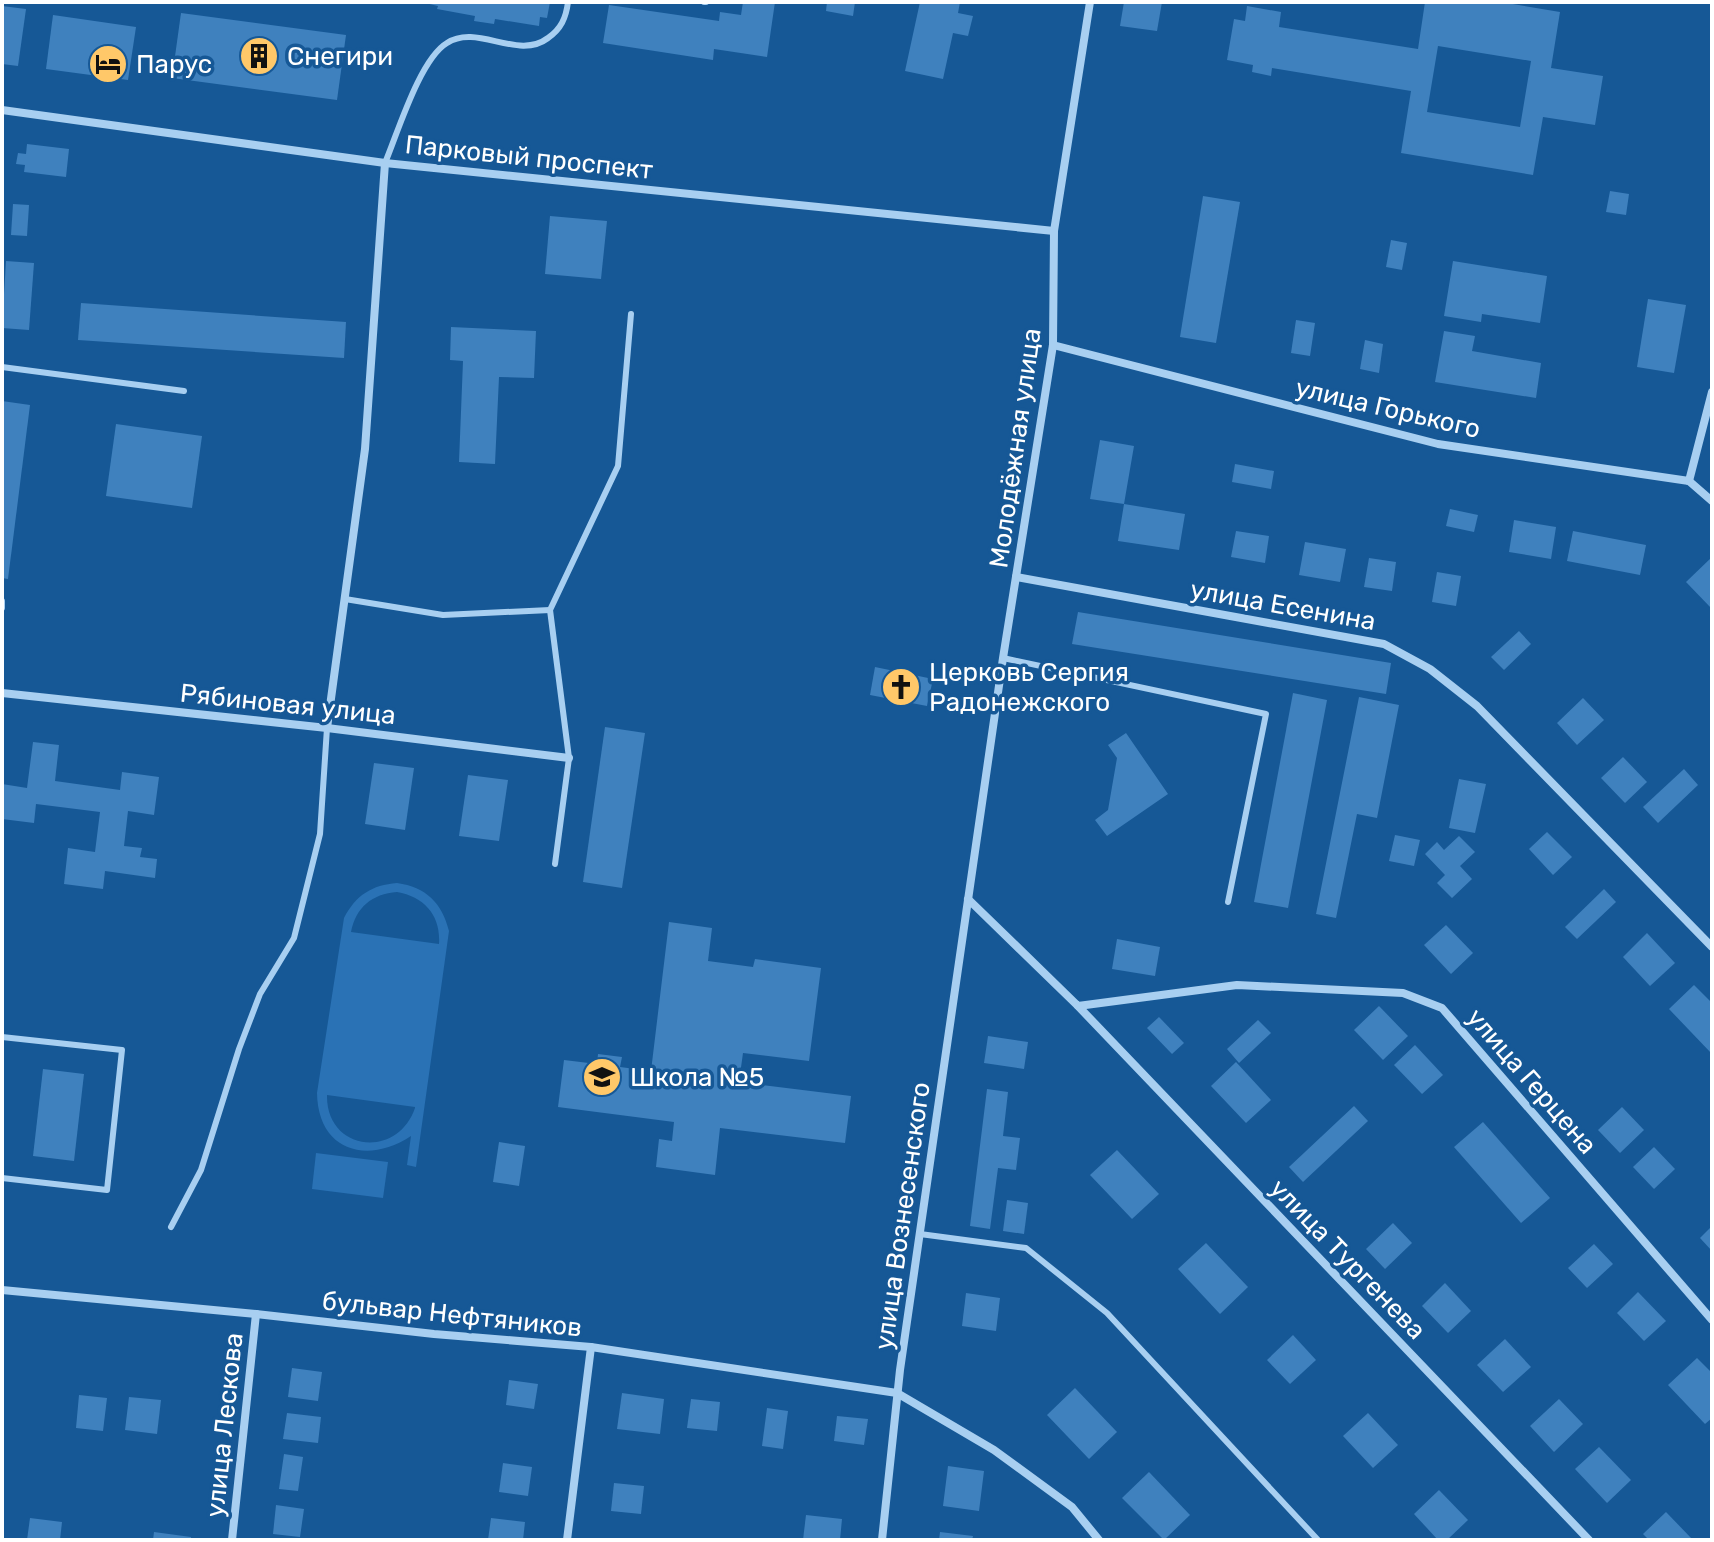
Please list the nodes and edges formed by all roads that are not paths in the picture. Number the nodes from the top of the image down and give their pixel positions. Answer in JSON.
{"nodes":[{"id":1,"x":568,"y":2,"type":"edge"},
{"id":2,"x":1090,"y":2,"type":"edge"},
{"id":3,"x":2,"y":110,"type":"edge"},
{"id":4,"x":385,"y":163,"type":"junction"},
{"id":5,"x":1054,"y":231,"type":"junction"},
{"id":6,"x":631,"y":314,"type":"dead end"},
{"id":7,"x":1053,"y":345,"type":"junction"},
{"id":8,"x":2,"y":367,"type":"edge"},
{"id":9,"x":184,"y":391,"type":"dead end"},
{"id":10,"x":1712,"y":392,"type":"edge"},
{"id":11,"x":1689,"y":481,"type":"junction"},
{"id":12,"x":1712,"y":501,"type":"edge"},
{"id":13,"x":1016,"y":577,"type":"junction"},
{"id":14,"x":345,"y":599,"type":"junction"},
{"id":15,"x":2,"y":601,"type":"edge"},
{"id":16,"x":2,"y":608,"type":"edge"},
{"id":17,"x":550,"y":610,"type":"junction"},
{"id":18,"x":1003,"y":658,"type":"junction"},
{"id":19,"x":2,"y":693,"type":"edge"},
{"id":20,"x":327,"y":728,"type":"junction"},
{"id":21,"x":569,"y":758,"type":"junction"},
{"id":22,"x":555,"y":864,"type":"dead end"},
{"id":23,"x":968,"y":899,"type":"junction"},
{"id":24,"x":1228,"y":902,"type":"dead end"},
{"id":25,"x":1712,"y":947,"type":"edge"},
{"id":26,"x":1078,"y":1006,"type":"junction"},
{"id":27,"x":2,"y":1037,"type":"edge"},
{"id":28,"x":2,"y":1178,"type":"edge"},
{"id":29,"x":171,"y":1227,"type":"dead end"},
{"id":30,"x":920,"y":1234,"type":"junction"},
{"id":31,"x":2,"y":1290,"type":"edge"},
{"id":32,"x":256,"y":1314,"type":"junction"},
{"id":33,"x":1712,"y":1320,"type":"edge"},
{"id":34,"x":591,"y":1347,"type":"junction"},
{"id":35,"x":897,"y":1393,"type":"junction"},
{"id":36,"x":232,"y":1540,"type":"edge"},
{"id":37,"x":567,"y":1540,"type":"edge"},
{"id":38,"x":882,"y":1540,"type":"edge"},
{"id":39,"x":1099,"y":1540,"type":"edge"},
{"id":40,"x":1318,"y":1540,"type":"edge"},
{"id":41,"x":1589,"y":1540,"type":"edge"}],
"edges":[{"from":1,"to":4,"type":"lane"},
{"from":2,"to":5,"type":"street","name":"Молодёжная улица"},
{"from":3,"to":4,"type":"street","name":"Парковый проспект"},
{"from":4,"to":5,"type":"street","name":"Парковый проспект"},
{"from":4,"to":14,"type":"street"},
{"from":5,"to":7,"type":"street","name":"Молодёжная улица"},
{"from":6,"to":17,"type":"lane"},
{"from":7,"to":11,"type":"street","name":"улица Горького"},
{"from":7,"to":13,"type":"street","name":"Молодёжная улица"},
{"from":8,"to":9,"type":"lane"},
{"from":10,"to":11,"type":"street"},
{"from":11,"to":12,"type":"street"},
{"from":13,"to":18,"type":"street","name":"Молодёжная улица"},
{"from":13,"to":25,"type":"street","name":"улица Есенина"},
{"from":14,"to":17,"type":"lane"},
{"from":14,"to":20,"type":"street"},
{"from":15,"to":16,"type":"lane"},
{"from":17,"to":21,"type":"lane"},
{"from":18,"to":23,"type":"street","name":"Молодёжная улица"},
{"from":18,"to":24,"type":"lane"},
{"from":19,"to":20,"type":"street","name":"Рябиновая улица"},
{"from":20,"to":21,"type":"street","name":"Рябиновая улица"},
{"from":20,"to":29,"type":"lane"},
{"from":21,"to":22,"type":"lane"},
{"from":23,"to":26,"type":"street"},
{"from":23,"to":30,"type":"street","name":"улица Вознесенского"},
{"from":26,"to":33,"type":"street","name":"улица Герцена"},
{"from":26,"to":41,"type":"street","name":"улица Тургенева"},
{"from":27,"to":28,"type":"lane"},
{"from":30,"to":35,"type":"street","name":"улица Вознесенского"},
{"from":30,"to":40,"type":"lane"},
{"from":31,"to":32,"type":"street","name":"бульвар Нефтяников"},
{"from":32,"to":34,"type":"street","name":"бульвар Нефтяников"},
{"from":32,"to":36,"type":"street","name":"улица Лескова"},
{"from":34,"to":35,"type":"street","name":"бульвар Нефтяников"},
{"from":34,"to":37,"type":"street"},
{"from":35,"to":38,"type":"street","name":"улица Вознесенского"},
{"from":35,"to":39,"type":"street"}]}
